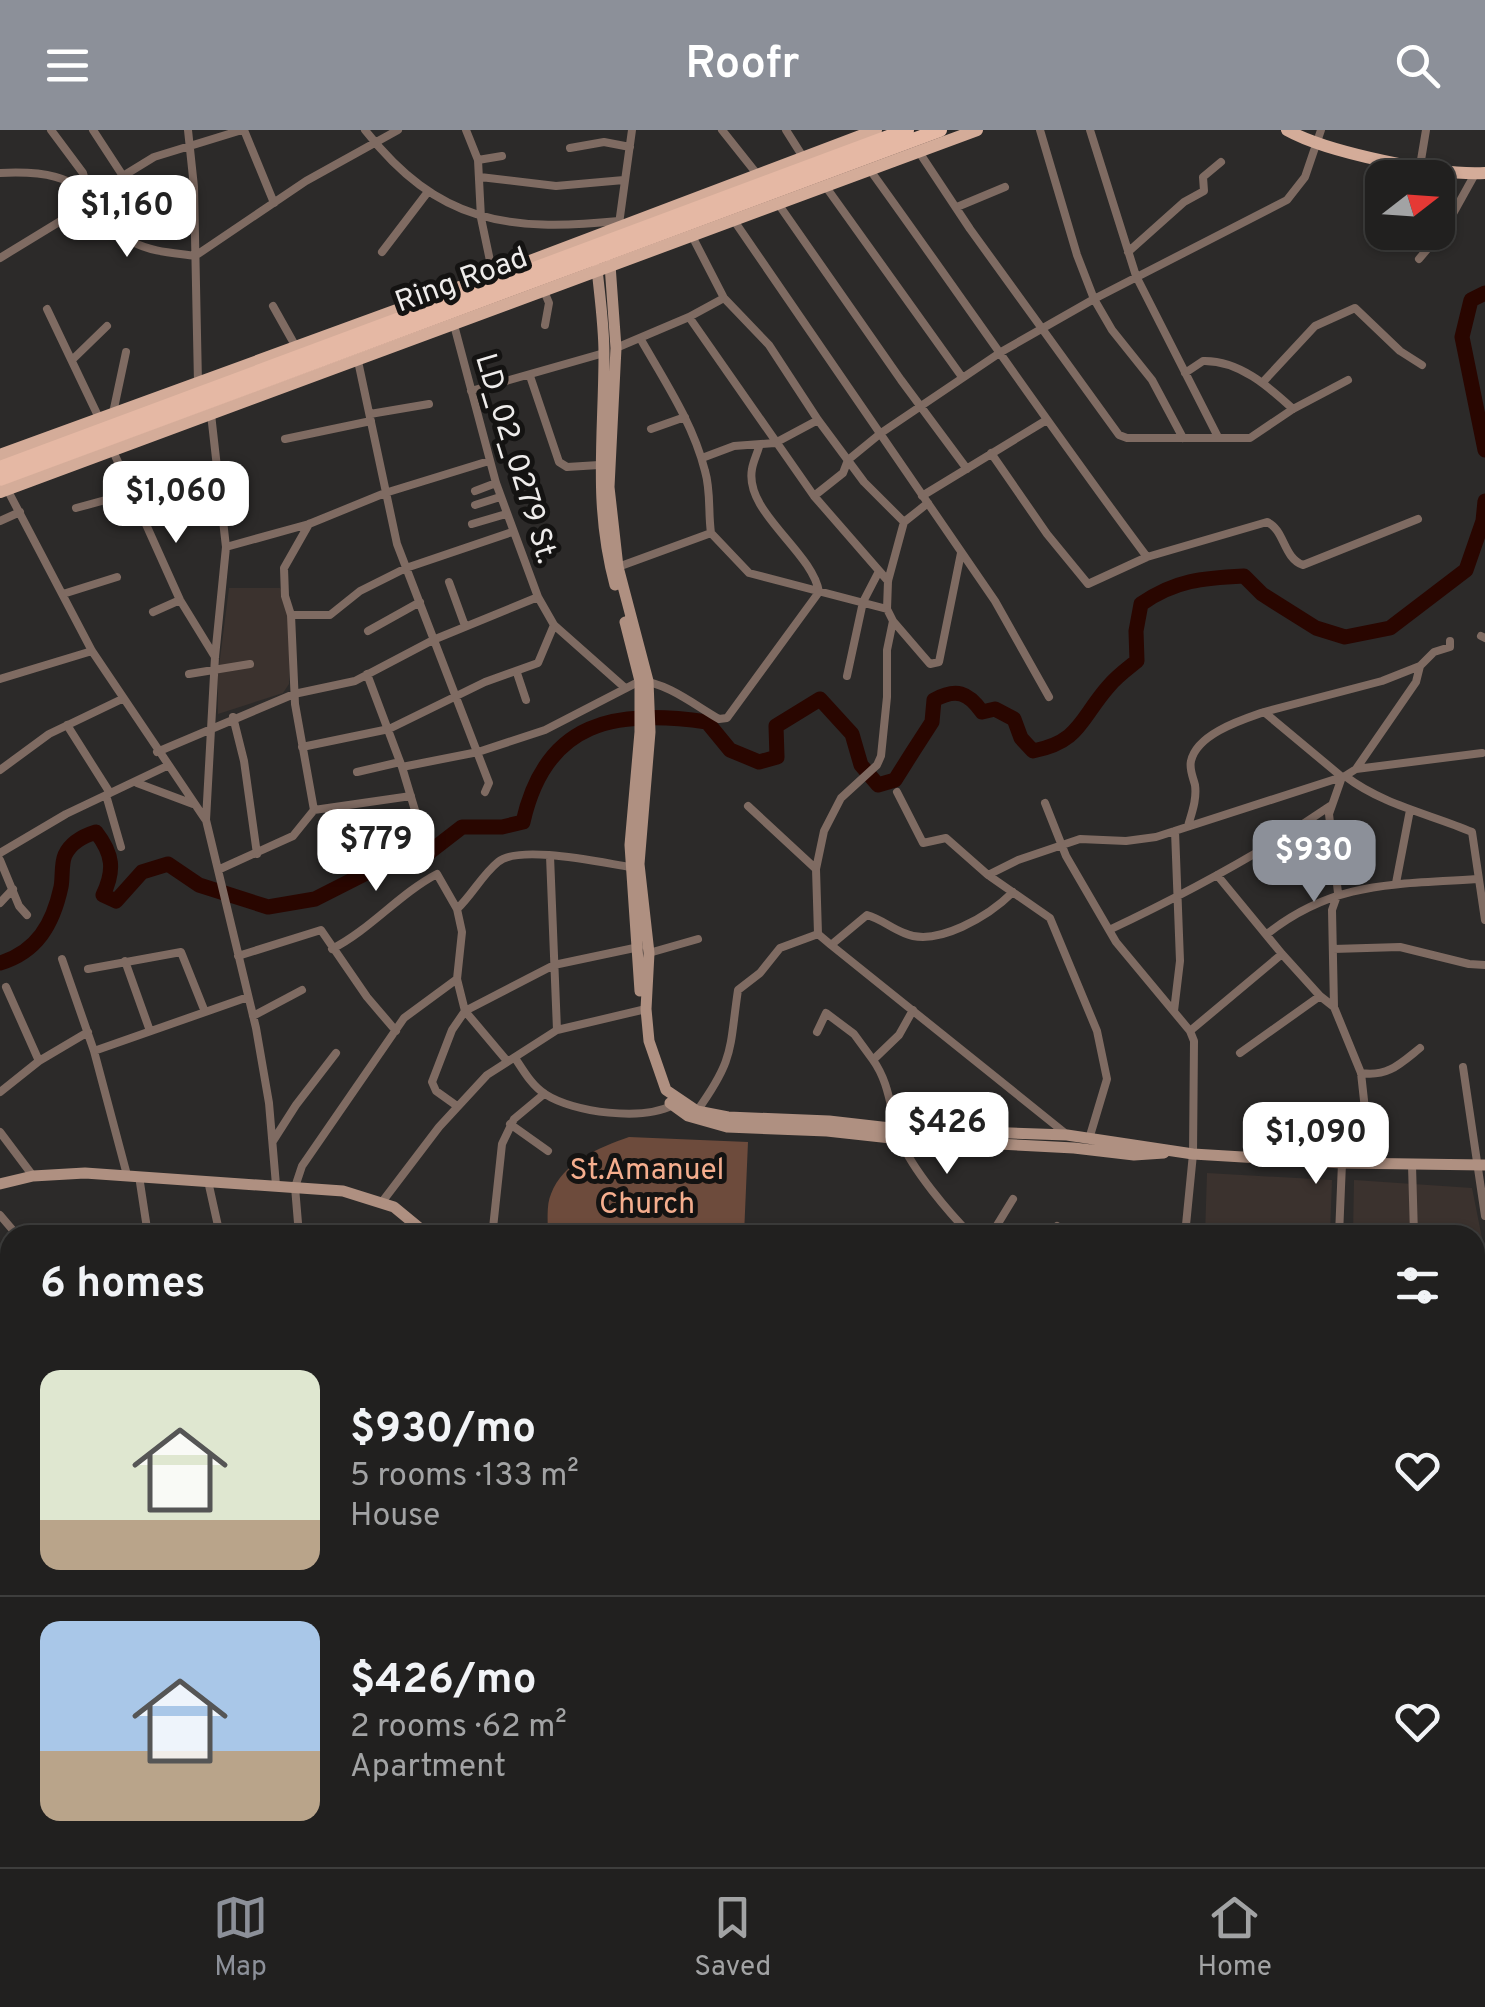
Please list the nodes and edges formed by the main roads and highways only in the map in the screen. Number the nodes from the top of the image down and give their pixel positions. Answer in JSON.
{"nodes":[{"id":1,"x":876,"y":130,"type":"edge"},
{"id":2,"x":907,"y":130,"type":"edge"},
{"id":3,"x":940,"y":130,"type":"edge"},
{"id":4,"x":977,"y":130,"type":"edge"},
{"id":5,"x":1286,"y":130,"type":"edge"},
{"id":6,"x":846,"y":135,"type":"edge"},
{"id":7,"x":1391,"y":160,"type":"edge"},
{"id":8,"x":1480,"y":174,"type":"edge"},
{"id":9,"x":1455,"y":175,"type":"edge"},
{"id":10,"x":604,"y":267,"type":"junction"},
{"id":11,"x":610,"y":350,"type":"junction"},
{"id":12,"x":0,"y":454,"type":"edge"},
{"id":13,"x":0,"y":468,"type":"edge"},
{"id":14,"x":2,"y":487,"type":"edge"},
{"id":15,"x":644,"y":681,"type":"junction"},
{"id":16,"x":645,"y":732,"type":"junction"},
{"id":17,"x":644,"y":950,"type":"junction"},
{"id":18,"x":676,"y":1103,"type":"junction"},
{"id":19,"x":899,"y":1134,"type":"junction"},
{"id":20,"x":1168,"y":1152,"type":"junction"},
{"id":21,"x":1148,"y":1155,"type":"junction"},
{"id":22,"x":1193,"y":1156,"type":"junction"},
{"id":23,"x":1342,"y":1166,"type":"junction"},
{"id":24,"x":1412,"y":1168,"type":"junction"},
{"id":25,"x":1481,"y":1169,"type":"edge"},
{"id":26,"x":0,"y":1184,"type":"edge"},
{"id":27,"x":416,"y":1225,"type":"edge"}],
"edges":[{"from":1,"to":6,"type":"main road"},
{"from":2,"to":13,"type":"highway","name":"Ring Road"},
{"from":3,"to":14,"type":"highway","name":"Ring Road"},
{"from":4,"to":10,"type":"main road"},
{"from":5,"to":7,"type":"main road"},
{"from":6,"to":12,"type":"main road"},
{"from":8,"to":9,"type":"main road"},
{"from":10,"to":11,"type":"main road"},
{"from":10,"to":14,"type":"main road"},
{"from":11,"to":15,"type":"main road"},
{"from":11,"to":15,"type":"main road"},
{"from":15,"to":16,"type":"main road"},
{"from":16,"to":17,"type":"main road"},
{"from":16,"to":17,"type":"main road"},
{"from":17,"to":18,"type":"main road"},
{"from":18,"to":19,"type":"main road"},
{"from":18,"to":19,"type":"main road"},
{"from":19,"to":20,"type":"main road"},
{"from":19,"to":21,"type":"main road"},
{"from":20,"to":21,"type":"main road"},
{"from":20,"to":22,"type":"main road"},
{"from":21,"to":22,"type":"main road"},
{"from":22,"to":23,"type":"main road"},
{"from":23,"to":24,"type":"main road"},
{"from":23,"to":24,"type":"main road"},
{"from":24,"to":25,"type":"main road"},
{"from":26,"to":27,"type":"main road"}]}
